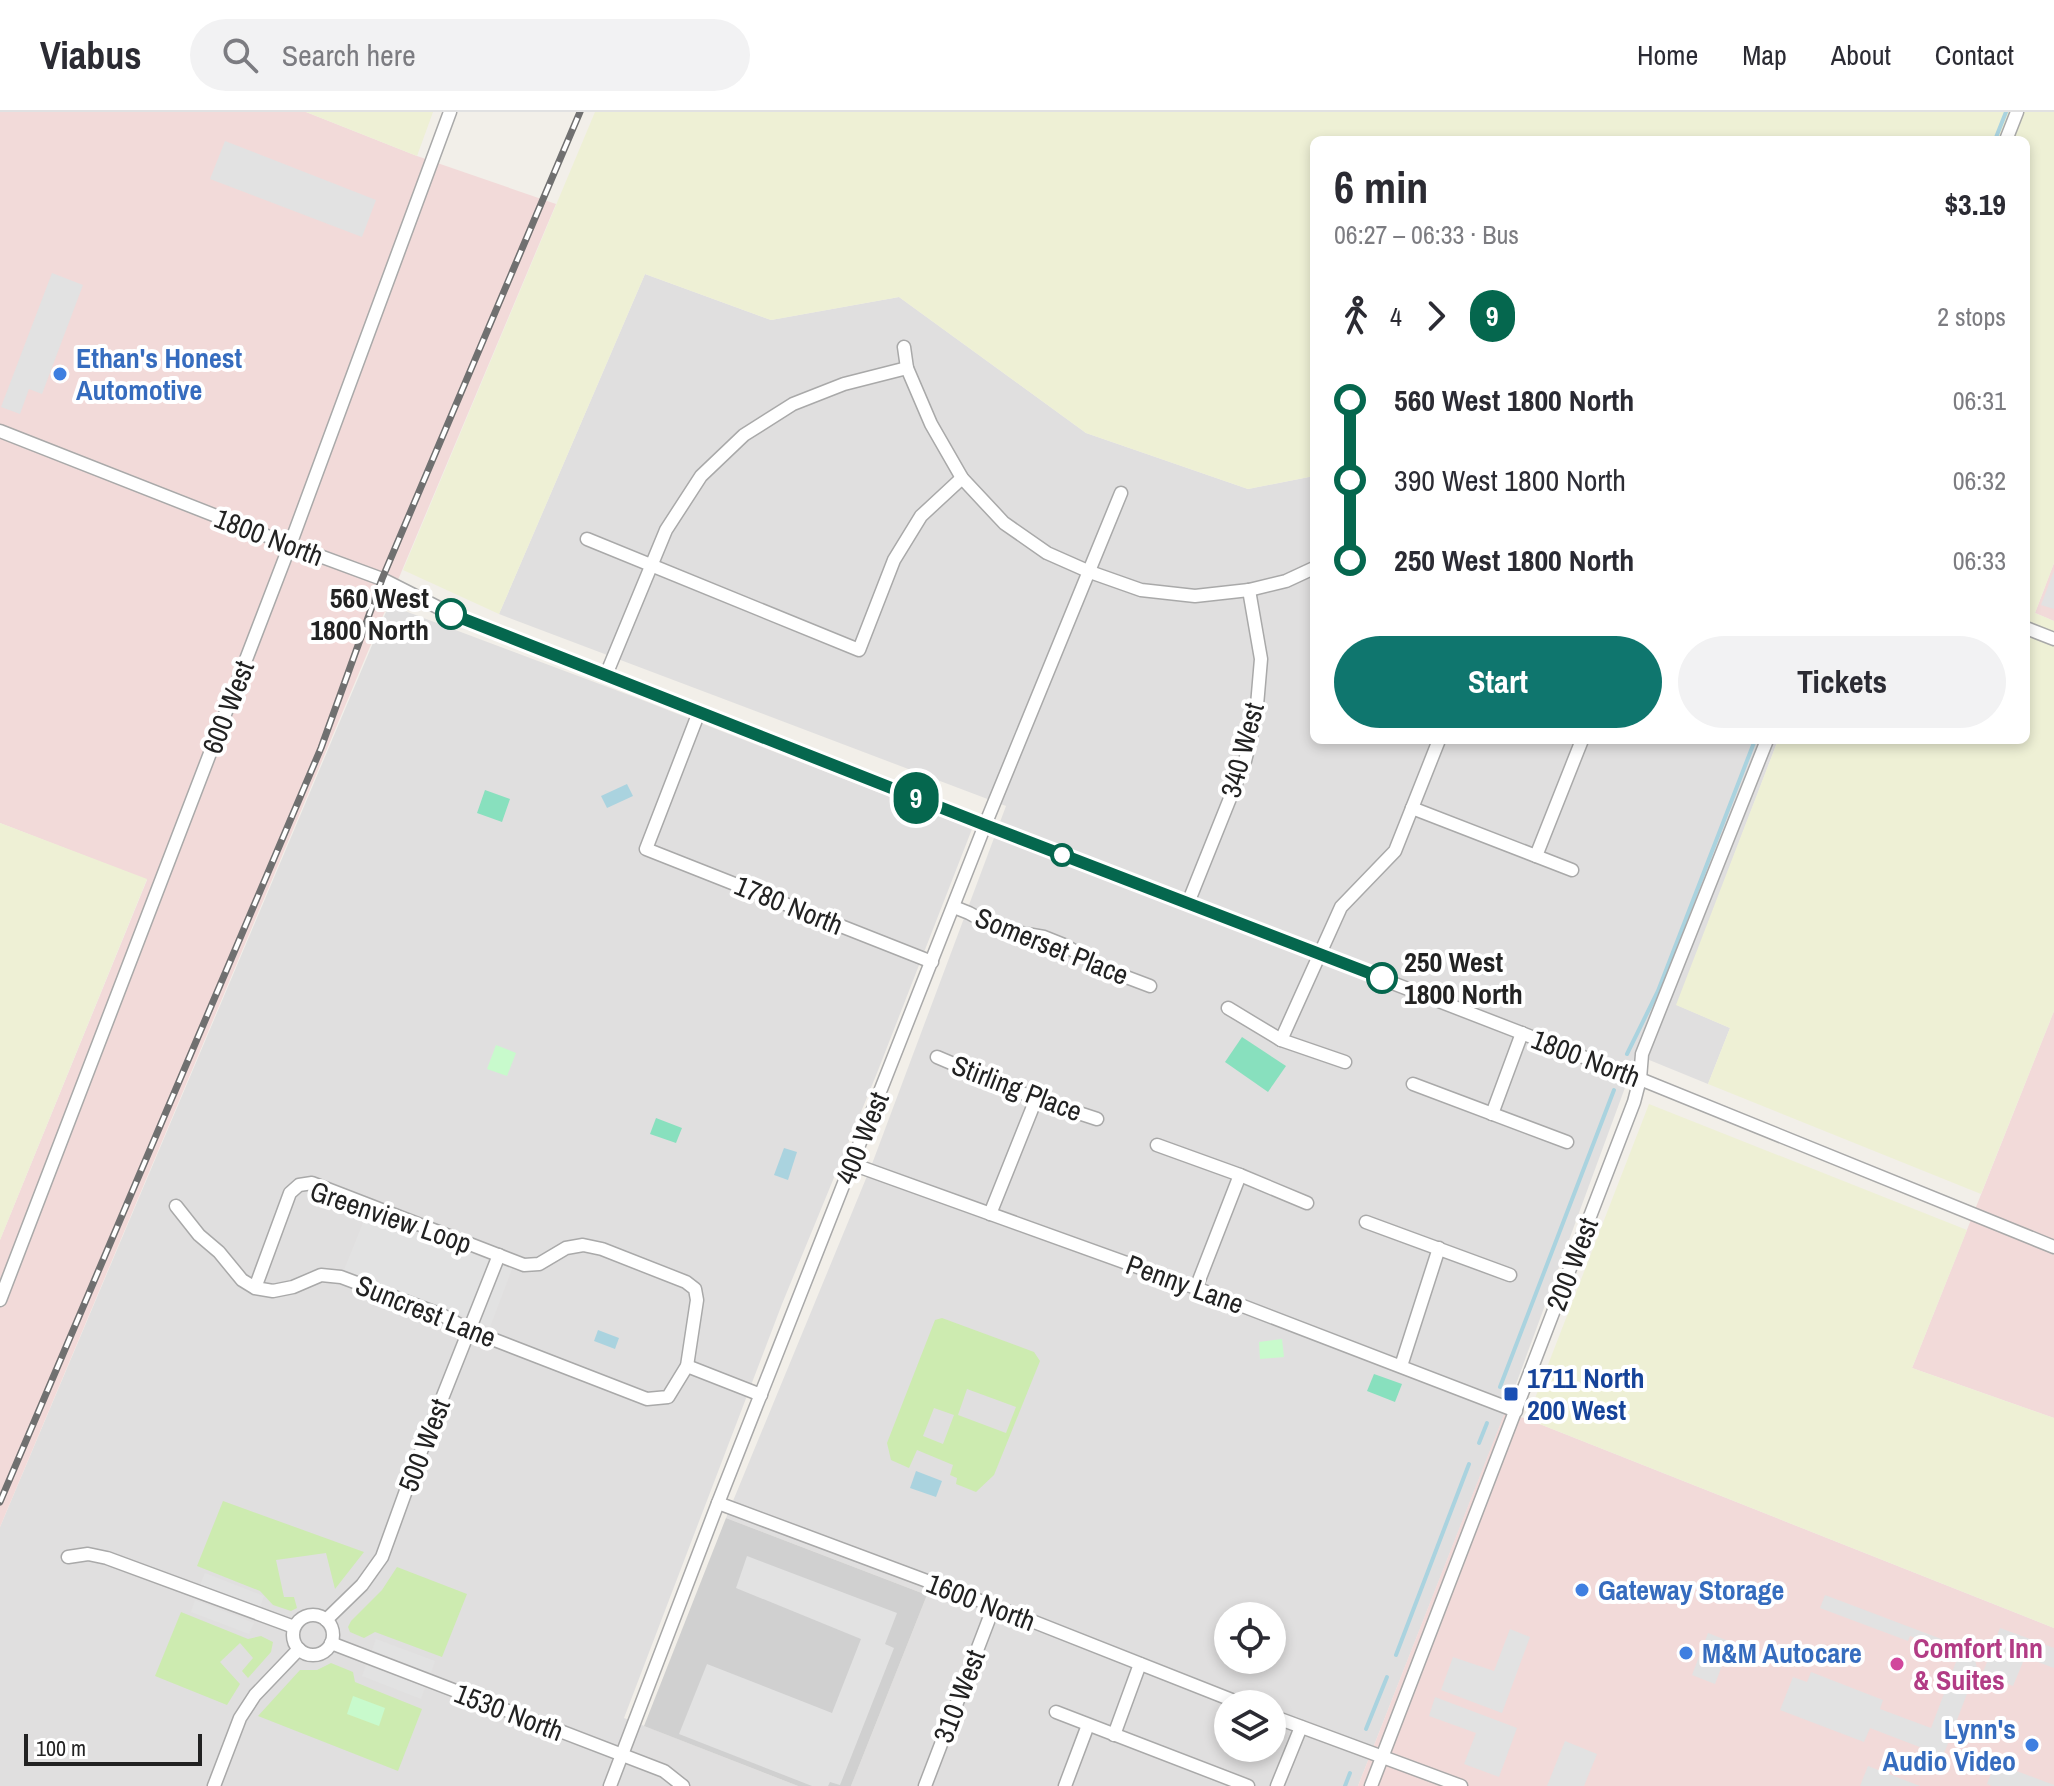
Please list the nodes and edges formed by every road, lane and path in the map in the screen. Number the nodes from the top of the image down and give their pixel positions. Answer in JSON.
{"nodes":[{"id":1,"x":450,"y":112,"type":"edge"},
{"id":2,"x":2017,"y":112,"type":"edge"},
{"id":3,"x":2008,"y":136,"type":"edge"},
{"id":4,"x":904,"y":347,"type":"dead end"},
{"id":5,"x":907,"y":368,"type":"junction"},
{"id":6,"x":0,"y":431,"type":"edge"},
{"id":7,"x":962,"y":478,"type":"junction"},
{"id":8,"x":1121,"y":493,"type":"dead end"},
{"id":9,"x":587,"y":539,"type":"dead end"},
{"id":10,"x":290,"y":545,"type":"junction"},
{"id":11,"x":651,"y":565,"type":"junction"},
{"id":12,"x":1310,"y":570,"type":"edge"},
{"id":13,"x":1090,"y":572,"type":"junction"},
{"id":14,"x":1249,"y":590,"type":"junction"},
{"id":15,"x":2030,"y":630,"type":"edge"},
{"id":16,"x":2054,"y":639,"type":"edge"},
{"id":17,"x":606,"y":675,"type":"junction"},
{"id":18,"x":699,"y":712,"type":"junction"},
{"id":19,"x":1437,"y":744,"type":"edge"},
{"id":20,"x":1580,"y":744,"type":"edge"},
{"id":21,"x":1765,"y":744,"type":"edge"},
{"id":22,"x":1412,"y":808,"type":"junction"},
{"id":23,"x":985,"y":825,"type":"junction"},
{"id":24,"x":1536,"y":856,"type":"junction"},
{"id":25,"x":1572,"y":870,"type":"dead end"},
{"id":26,"x":1188,"y":903,"type":"junction"},
{"id":27,"x":954,"y":907,"type":"junction"},
{"id":28,"x":1319,"y":954,"type":"junction"},
{"id":29,"x":932,"y":962,"type":"junction"},
{"id":30,"x":1150,"y":986,"type":"dead end"},
{"id":31,"x":1228,"y":1008,"type":"dead end"},
{"id":32,"x":1522,"y":1033,"type":"junction"},
{"id":33,"x":1281,"y":1040,"type":"junction"},
{"id":34,"x":937,"y":1057,"type":"dead end"},
{"id":35,"x":1345,"y":1062,"type":"dead end"},
{"id":36,"x":1640,"y":1079,"type":"junction"},
{"id":37,"x":1413,"y":1084,"type":"dead end"},
{"id":38,"x":1036,"y":1099,"type":"junction"},
{"id":39,"x":1492,"y":1114,"type":"junction"},
{"id":40,"x":1097,"y":1119,"type":"dead end"},
{"id":41,"x":1567,"y":1142,"type":"dead end"},
{"id":42,"x":1157,"y":1145,"type":"dead end"},
{"id":43,"x":852,"y":1164,"type":"junction"},
{"id":44,"x":1240,"y":1175,"type":"junction"},
{"id":45,"x":1307,"y":1203,"type":"dead end"},
{"id":46,"x":176,"y":1206,"type":"dead end"},
{"id":47,"x":990,"y":1214,"type":"junction"},
{"id":48,"x":1366,"y":1222,"type":"dead end"},
{"id":49,"x":2054,"y":1247,"type":"edge"},
{"id":50,"x":1439,"y":1248,"type":"junction"},
{"id":51,"x":499,"y":1255,"type":"junction"},
{"id":52,"x":1510,"y":1275,"type":"dead end"},
{"id":53,"x":255,"y":1288,"type":"junction"},
{"id":54,"x":1196,"y":1288,"type":"junction"},
{"id":55,"x":0,"y":1300,"type":"edge"},
{"id":56,"x":469,"y":1330,"type":"junction"},
{"id":57,"x":687,"y":1366,"type":"junction"},
{"id":58,"x":1401,"y":1366,"type":"junction"},
{"id":59,"x":761,"y":1395,"type":"junction"},
{"id":60,"x":1516,"y":1411,"type":"junction"},
{"id":61,"x":718,"y":1503,"type":"junction"},
{"id":62,"x":68,"y":1557,"type":"dead end"},
{"id":63,"x":994,"y":1606,"type":"junction"},
{"id":64,"x":326,"y":1620,"type":"junction"},
{"id":65,"x":294,"y":1627,"type":"junction"},
{"id":66,"x":331,"y":1643,"type":"junction"},
{"id":67,"x":299,"y":1649,"type":"junction"},
{"id":68,"x":1140,"y":1664,"type":"junction"},
{"id":69,"x":1214,"y":1693,"type":"edge"},
{"id":70,"x":1056,"y":1712,"type":"dead end"},
{"id":71,"x":1286,"y":1721,"type":"edge"},
{"id":72,"x":1088,"y":1725,"type":"junction"},
{"id":73,"x":1301,"y":1727,"type":"junction"},
{"id":74,"x":1114,"y":1735,"type":"junction"},
{"id":75,"x":622,"y":1755,"type":"junction"},
{"id":76,"x":1382,"y":1755,"type":"junction"},
{"id":77,"x":214,"y":1786,"type":"edge"},
{"id":78,"x":610,"y":1786,"type":"edge"},
{"id":79,"x":683,"y":1786,"type":"edge"},
{"id":80,"x":925,"y":1786,"type":"edge"},
{"id":81,"x":1065,"y":1786,"type":"edge"},
{"id":82,"x":1248,"y":1786,"type":"edge"},
{"id":83,"x":1277,"y":1786,"type":"edge"},
{"id":84,"x":1371,"y":1786,"type":"edge"},
{"id":85,"x":1461,"y":1786,"type":"edge"}],
"edges":[{"from":1,"to":10,"type":"street","name":"600 West"},
{"from":2,"to":3,"type":"street"},
{"from":4,"to":5,"type":"street"},
{"from":5,"to":7,"type":"street"},
{"from":5,"to":11,"type":"street"},
{"from":6,"to":10,"type":"street","name":"1800 North"},
{"from":7,"to":11,"type":"street"},
{"from":7,"to":13,"type":"street"},
{"from":8,"to":13,"type":"street","name":"400 West"},
{"from":9,"to":11,"type":"street"},
{"from":10,"to":17,"type":"street","name":"1800 North"},
{"from":10,"to":55,"type":"street","name":"600 West"},
{"from":11,"to":17,"type":"street"},
{"from":12,"to":14,"type":"street"},
{"from":13,"to":14,"type":"street"},
{"from":13,"to":23,"type":"street","name":"400 West"},
{"from":14,"to":26,"type":"street","name":"340 West"},
{"from":15,"to":16,"type":"street"},
{"from":17,"to":18,"type":"street","name":"1800 North"},
{"from":18,"to":23,"type":"street","name":"1800 North"},
{"from":18,"to":29,"type":"street","name":"1780 North"},
{"from":19,"to":22,"type":"street"},
{"from":20,"to":24,"type":"street"},
{"from":21,"to":36,"type":"street","name":"200 West"},
{"from":22,"to":24,"type":"street"},
{"from":22,"to":28,"type":"street"},
{"from":23,"to":26,"type":"street","name":"1800 North"},
{"from":23,"to":27,"type":"street","name":"400 West"},
{"from":24,"to":25,"type":"street"},
{"from":26,"to":28,"type":"street","name":"1800 North"},
{"from":27,"to":29,"type":"street","name":"400 West"},
{"from":27,"to":30,"type":"street","name":"Somerset Place"},
{"from":28,"to":32,"type":"street","name":"1800 North"},
{"from":28,"to":33,"type":"street"},
{"from":29,"to":43,"type":"street","name":"400 West"},
{"from":31,"to":33,"type":"street"},
{"from":32,"to":36,"type":"street","name":"1800 North"},
{"from":32,"to":39,"type":"street"},
{"from":33,"to":35,"type":"street"},
{"from":34,"to":38,"type":"street","name":"Stirling Place"},
{"from":36,"to":49,"type":"street","name":"1800 North"},
{"from":36,"to":60,"type":"street","name":"200 West"},
{"from":37,"to":39,"type":"street"},
{"from":38,"to":40,"type":"street","name":"Stirling Place"},
{"from":38,"to":47,"type":"street"},
{"from":39,"to":41,"type":"street"},
{"from":42,"to":44,"type":"street"},
{"from":43,"to":47,"type":"street","name":"Penny Lane"},
{"from":43,"to":59,"type":"street","name":"400 West"},
{"from":44,"to":45,"type":"street"},
{"from":44,"to":54,"type":"street"},
{"from":46,"to":53,"type":"street"},
{"from":47,"to":54,"type":"street","name":"Penny Lane"},
{"from":48,"to":50,"type":"street"},
{"from":50,"to":52,"type":"street"},
{"from":50,"to":58,"type":"street"},
{"from":51,"to":53,"type":"street","name":"Greenview Loop"},
{"from":51,"to":56,"type":"street","name":"500 West"},
{"from":51,"to":57,"type":"street","name":"Greenview Loop"},
{"from":53,"to":56,"type":"street","name":"Suncrest Lane"},
{"from":54,"to":58,"type":"street","name":"Penny Lane"},
{"from":56,"to":57,"type":"street","name":"Suncrest Lane"},
{"from":56,"to":64,"type":"street","name":"500 West"},
{"from":57,"to":59,"type":"street"},
{"from":58,"to":60,"type":"street","name":"Penny Lane"},
{"from":59,"to":61,"type":"street","name":"400 West"},
{"from":60,"to":76,"type":"street","name":"200 West"},
{"from":61,"to":63,"type":"street","name":"1600 North"},
{"from":61,"to":75,"type":"street","name":"400 West"},
{"from":62,"to":65,"type":"street"},
{"from":63,"to":68,"type":"street","name":"1600 North"},
{"from":63,"to":80,"type":"street","name":"310 West"},
{"from":64,"to":65,"type":"street"},
{"from":64,"to":66,"type":"street"},
{"from":65,"to":67,"type":"street"},
{"from":66,"to":67,"type":"street"},
{"from":66,"to":75,"type":"street","name":"1530 North"},
{"from":67,"to":77,"type":"street"},
{"from":68,"to":69,"type":"street","name":"1600 North"},
{"from":68,"to":74,"type":"street"},
{"from":70,"to":72,"type":"street"},
{"from":71,"to":73,"type":"street"},
{"from":72,"to":74,"type":"street"},
{"from":72,"to":81,"type":"street"},
{"from":73,"to":76,"type":"street"},
{"from":73,"to":83,"type":"street"},
{"from":74,"to":82,"type":"street"},
{"from":75,"to":78,"type":"street","name":"400 West"},
{"from":75,"to":79,"type":"street","name":"1530 North"},
{"from":76,"to":84,"type":"street","name":"200 West"},
{"from":76,"to":85,"type":"street"}]}
